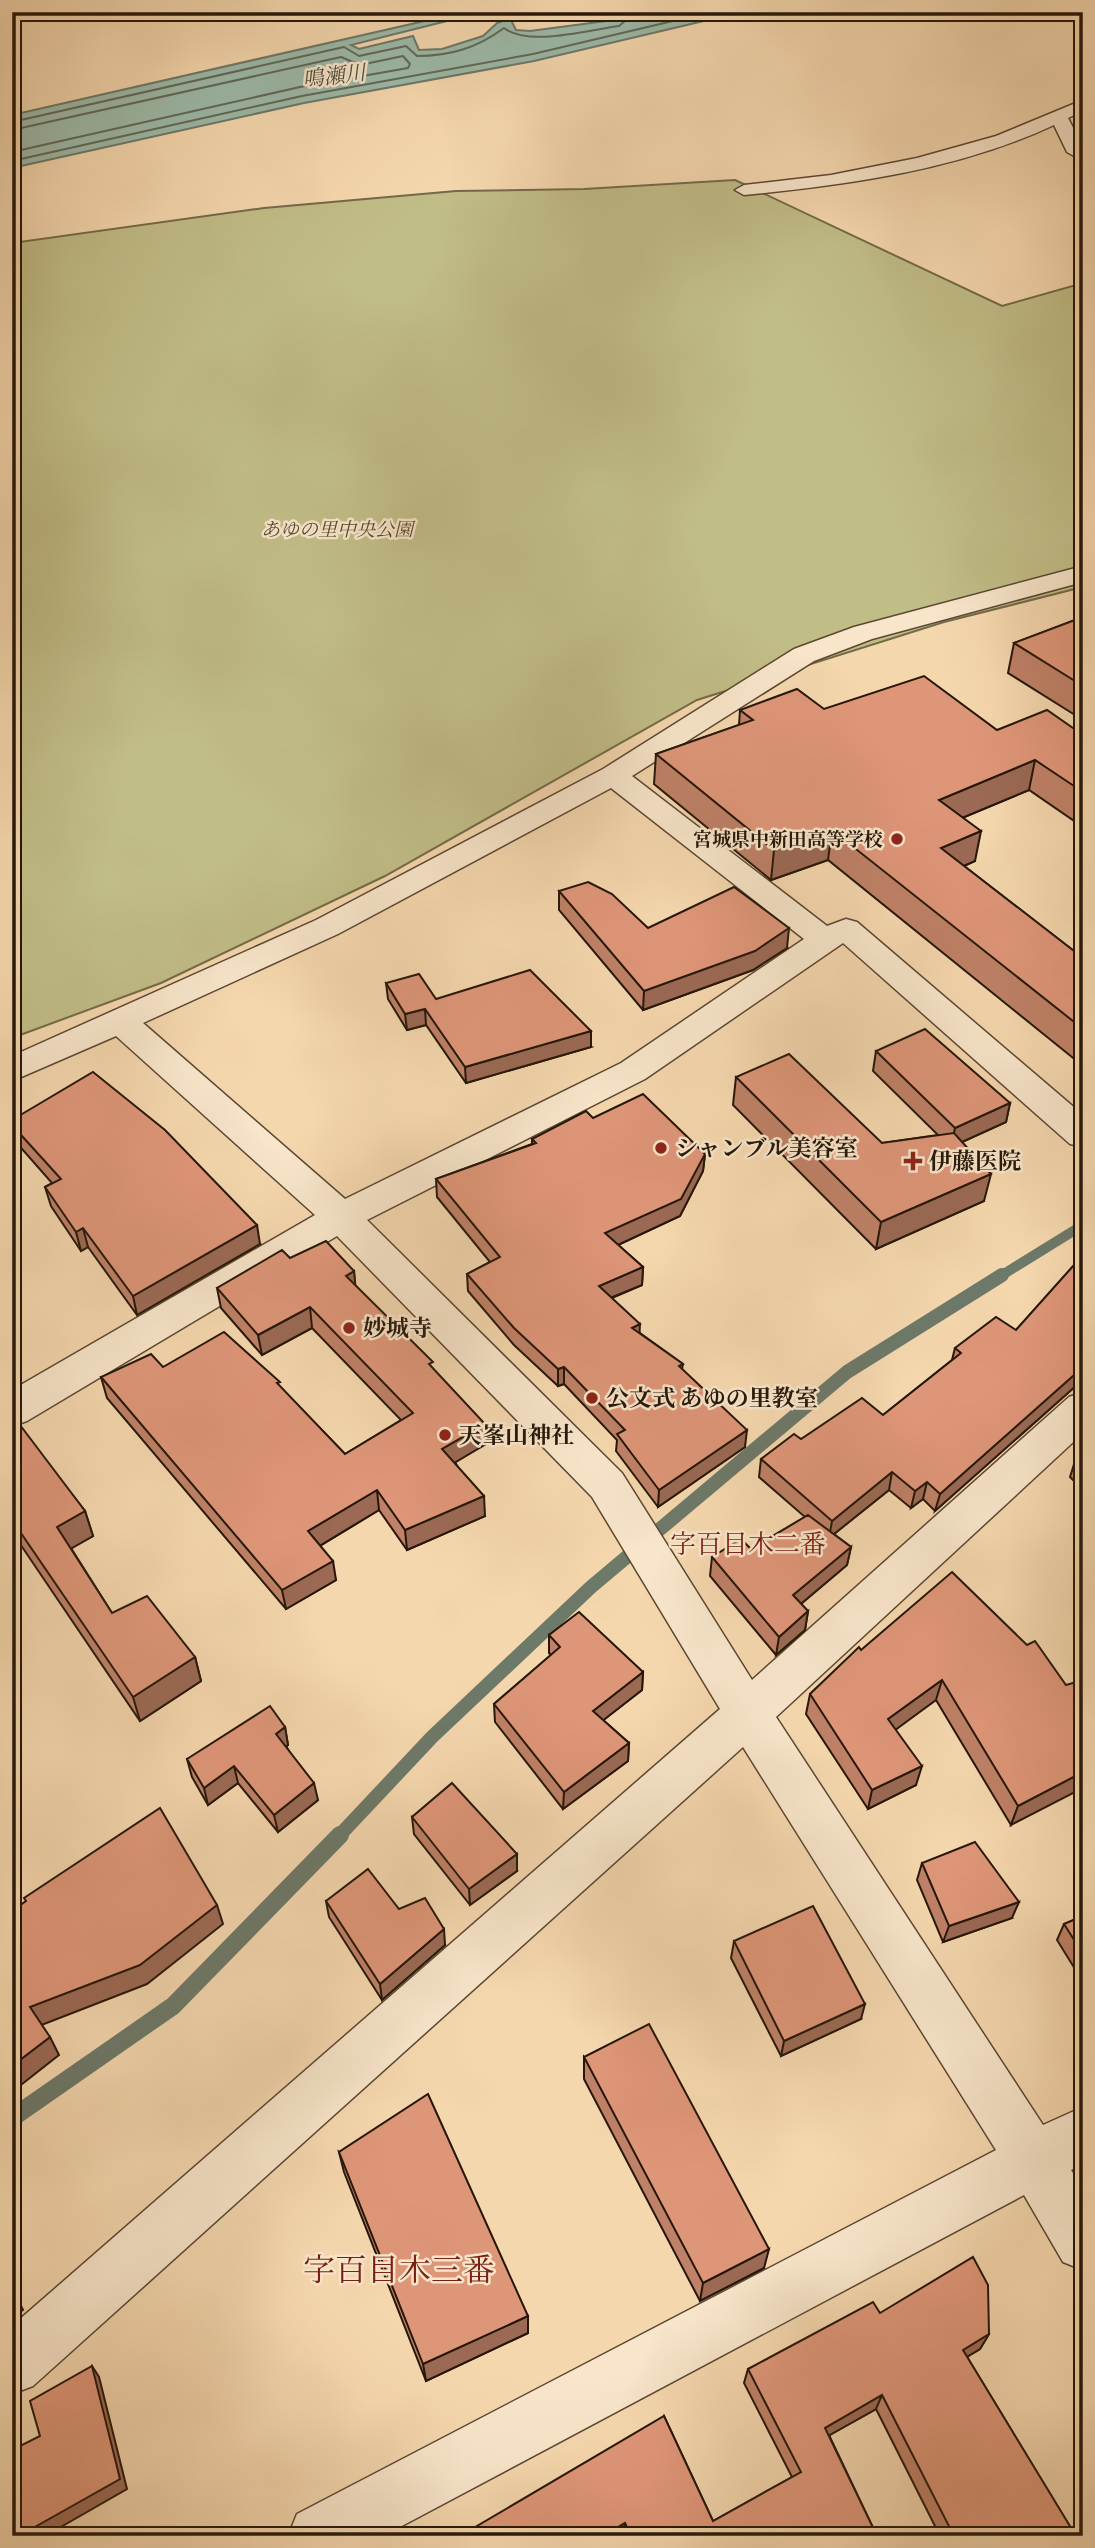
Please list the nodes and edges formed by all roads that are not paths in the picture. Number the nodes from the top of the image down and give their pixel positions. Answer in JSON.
{"nodes":[{"id":1,"x":1083,"y":105,"type":"edge"},
{"id":2,"x":1059,"y":117,"type":"junction"},
{"id":3,"x":1083,"y":156,"type":"edge"},
{"id":4,"x":744,"y":190,"type":"dead end"},
{"id":5,"x":1083,"y":574,"type":"edge"},
{"id":6,"x":612,"y":775,"type":"junction"},
{"id":7,"x":825,"y":940,"type":"junction"},
{"id":8,"x":120,"y":1021,"type":"junction"},
{"id":9,"x":12,"y":1070,"type":"edge"},
{"id":10,"x":1083,"y":1135,"type":"edge"},
{"id":11,"x":341,"y":1217,"type":"junction"},
{"id":12,"x":1083,"y":1408,"type":"edge"},
{"id":13,"x":12,"y":1410,"type":"edge"},
{"id":14,"x":748,"y":1713,"type":"junction"},
{"id":15,"x":1083,"y":2134,"type":"edge"},
{"id":16,"x":1034,"y":2160,"type":"junction"},
{"id":17,"x":1083,"y":2242,"type":"edge"},
{"id":18,"x":12,"y":2365,"type":"edge"},
{"id":19,"x":319,"y":2536,"type":"edge"}],
"edges":[{"from":1,"to":2,"type":"street"},
{"from":2,"to":3,"type":"street"},
{"from":2,"to":4,"type":"street"},
{"from":5,"to":6,"type":"street"},
{"from":6,"to":7,"type":"street"},
{"from":6,"to":8,"type":"street"},
{"from":7,"to":10,"type":"street"},
{"from":7,"to":11,"type":"street"},
{"from":8,"to":9,"type":"street"},
{"from":8,"to":11,"type":"street"},
{"from":11,"to":13,"type":"street"},
{"from":11,"to":14,"type":"street"},
{"from":12,"to":14,"type":"street"},
{"from":14,"to":16,"type":"street"},
{"from":14,"to":18,"type":"street"},
{"from":15,"to":16,"type":"street"},
{"from":16,"to":17,"type":"street"},
{"from":16,"to":19,"type":"street"}]}
